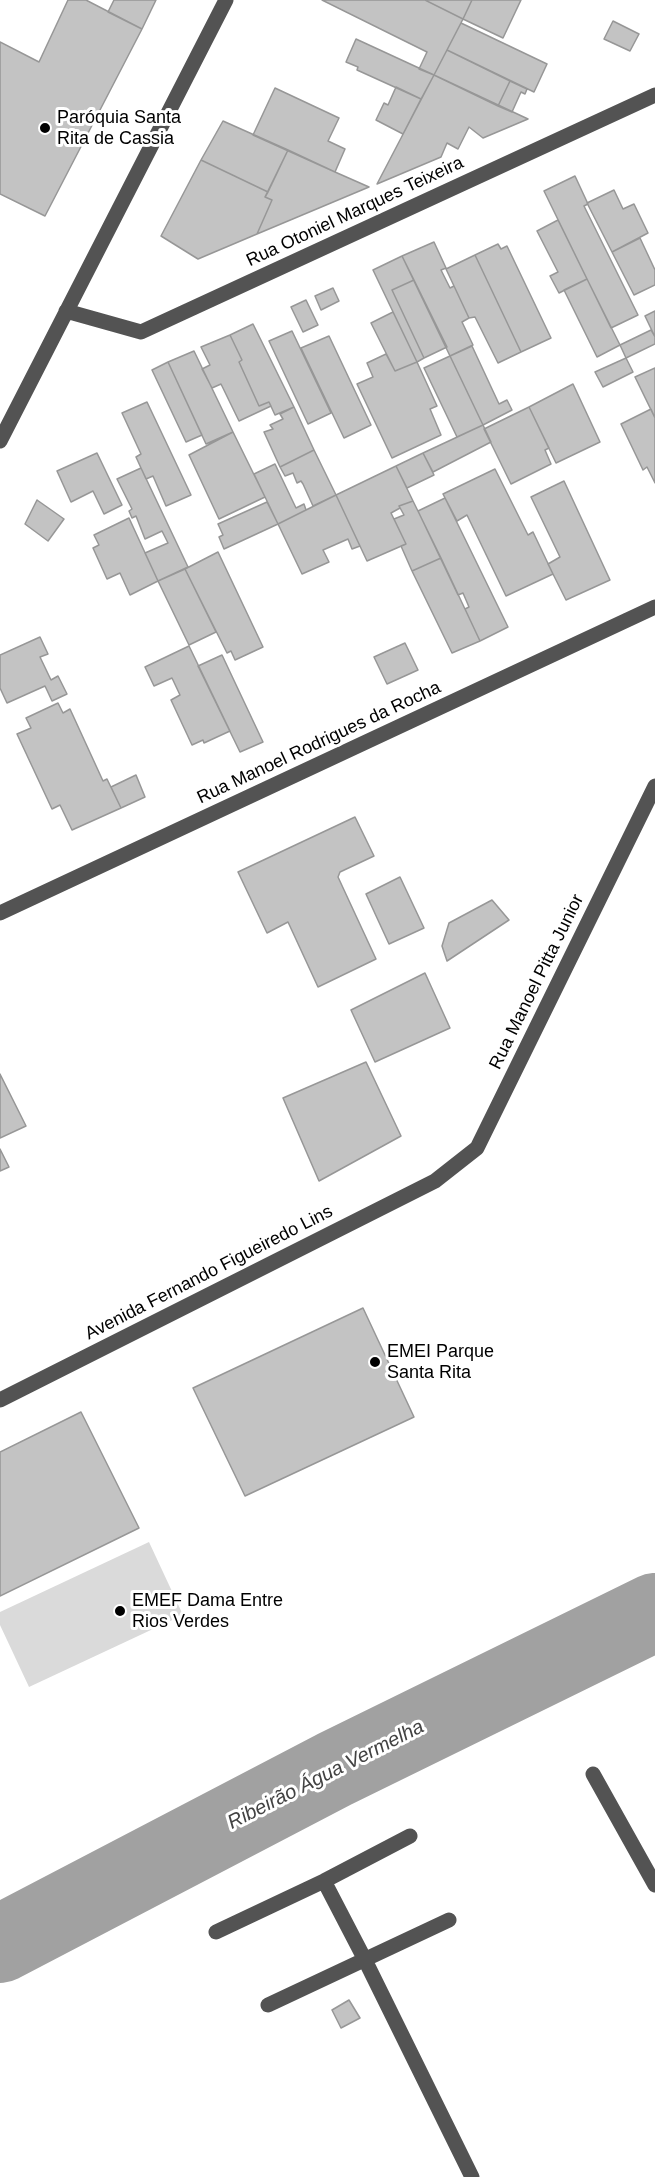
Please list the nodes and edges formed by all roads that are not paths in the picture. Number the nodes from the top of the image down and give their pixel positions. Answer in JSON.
{"nodes":[{"id":1,"x":226,"y":0,"type":"edge"},
{"id":2,"x":655,"y":95,"type":"edge"},
{"id":3,"x":66,"y":311,"type":"junction"},
{"id":4,"x":0,"y":441,"type":"edge"},
{"id":5,"x":655,"y":607,"type":"edge"},
{"id":6,"x":655,"y":786,"type":"edge"},
{"id":7,"x":0,"y":913,"type":"edge"},
{"id":8,"x":435,"y":1181,"type":"joint"},
{"id":9,"x":0,"y":1400,"type":"edge"},
{"id":10,"x":593,"y":1774,"type":"dead end"},
{"id":11,"x":410,"y":1836,"type":"dead end"},
{"id":12,"x":324,"y":1881,"type":"junction"},
{"id":13,"x":655,"y":1885,"type":"edge"},
{"id":14,"x":449,"y":1920,"type":"dead end"},
{"id":15,"x":216,"y":1932,"type":"dead end"},
{"id":16,"x":364,"y":1958,"type":"junction"},
{"id":17,"x":268,"y":2005,"type":"dead end"},
{"id":18,"x":472,"y":2177,"type":"edge"}],
"edges":[{"from":1,"to":3,"type":"street"},
{"from":2,"to":3,"type":"street","name":"Rua Otoniel Marques Teixeira"},
{"from":3,"to":4,"type":"street"},
{"from":5,"to":7,"type":"street","name":"Rua Manoel Rodrigues da Rocha"},
{"from":6,"to":8,"type":"street","name":"Rua Manoel Pitta Junior"},
{"from":8,"to":9,"type":"street","name":"Avenida Fernando Figueiredo Lins"},
{"from":10,"to":13,"type":"street"},
{"from":11,"to":12,"type":"street"},
{"from":12,"to":15,"type":"street"},
{"from":12,"to":16,"type":"street"},
{"from":14,"to":16,"type":"street"},
{"from":16,"to":17,"type":"street"},
{"from":16,"to":18,"type":"street"}]}
